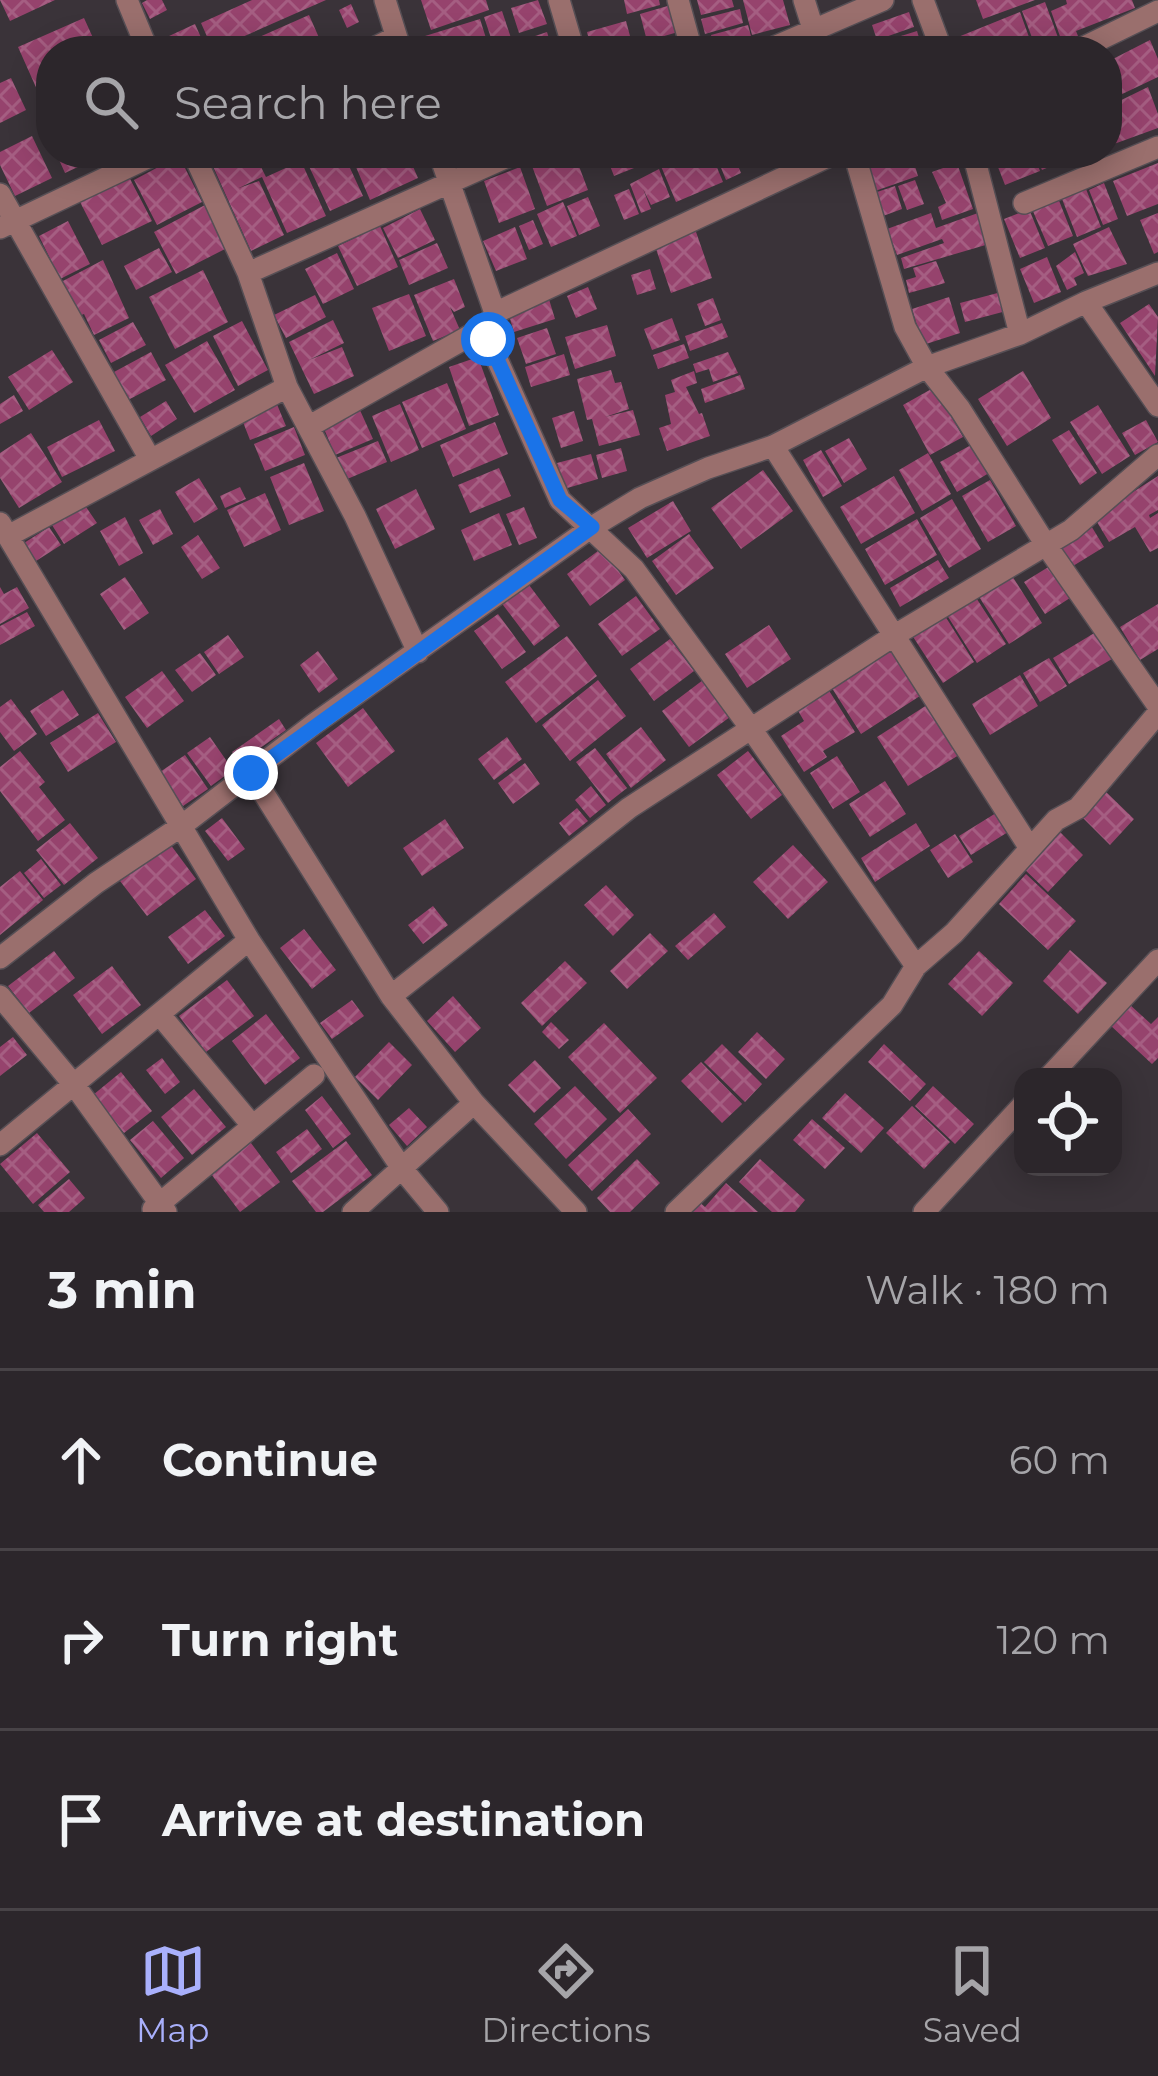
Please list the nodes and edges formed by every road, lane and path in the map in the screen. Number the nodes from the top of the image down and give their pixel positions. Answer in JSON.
{"nodes":[{"id":1,"x":127,"y":0,"type":"edge"},
{"id":2,"x":386,"y":0,"type":"edge"},
{"id":3,"x":559,"y":0,"type":"edge"},
{"id":4,"x":678,"y":0,"type":"edge"},
{"id":5,"x":803,"y":0,"type":"edge"},
{"id":6,"x":883,"y":0,"type":"edge"},
{"id":7,"x":923,"y":0,"type":"edge"},
{"id":8,"x":1158,"y":11,"type":"edge"},
{"id":9,"x":142,"y":36,"type":"edge"},
{"id":10,"x":396,"y":36,"type":"edge"},
{"id":11,"x":570,"y":36,"type":"edge"},
{"id":12,"x":688,"y":36,"type":"edge"},
{"id":13,"x":815,"y":36,"type":"edge"},
{"id":14,"x":825,"y":36,"type":"edge"},
{"id":15,"x":936,"y":36,"type":"edge"},
{"id":16,"x":1107,"y":36,"type":"edge"},
{"id":17,"x":1158,"y":147,"type":"edge"},
{"id":18,"x":1122,"y":162,"type":"edge"},
{"id":19,"x":126,"y":168,"type":"edge"},
{"id":20,"x":200,"y":168,"type":"edge"},
{"id":21,"x":445,"y":168,"type":"edge"},
{"id":22,"x":481,"y":168,"type":"edge"},
{"id":23,"x":805,"y":168,"type":"edge"},
{"id":24,"x":858,"y":168,"type":"edge"},
{"id":25,"x":977,"y":168,"type":"edge"},
{"id":26,"x":1108,"y":168,"type":"edge"},
{"id":27,"x":450,"y":181,"type":"junction"},
{"id":28,"x":0,"y":194,"type":"edge"},
{"id":29,"x":1024,"y":203,"type":"dead end"},
{"id":30,"x":8,"y":223,"type":"edge"},
{"id":31,"x":248,"y":273,"type":"junction"},
{"id":32,"x":1158,"y":274,"type":"edge"},
{"id":33,"x":1086,"y":302,"type":"junction"},
{"id":34,"x":491,"y":320,"type":"junction"},
{"id":35,"x":1020,"y":334,"type":"junction"},
{"id":36,"x":927,"y":368,"type":"junction"},
{"id":37,"x":287,"y":387,"type":"junction"},
{"id":38,"x":1158,"y":406,"type":"edge"},
{"id":39,"x":308,"y":427,"type":"junction"},
{"id":40,"x":772,"y":446,"type":"junction"},
{"id":41,"x":1158,"y":455,"type":"edge"},
{"id":42,"x":150,"y":459,"type":"junction"},
{"id":43,"x":592,"y":527,"type":"junction"},
{"id":44,"x":4,"y":530,"type":"edge"},
{"id":45,"x":1046,"y":545,"type":"junction"},
{"id":46,"x":895,"y":635,"type":"junction"},
{"id":47,"x":418,"y":652,"type":"junction"},
{"id":48,"x":1158,"y":709,"type":"edge"},
{"id":49,"x":752,"y":730,"type":"junction"},
{"id":50,"x":251,"y":773,"type":"junction"},
{"id":51,"x":180,"y":827,"type":"junction"},
{"id":52,"x":1027,"y":842,"type":"dead end"},
{"id":53,"x":249,"y":940,"type":"junction"},
{"id":54,"x":0,"y":958,"type":"edge"},
{"id":55,"x":1158,"y":960,"type":"edge"},
{"id":56,"x":916,"y":967,"type":"junction"},
{"id":57,"x":391,"y":996,"type":"junction"},
{"id":58,"x":0,"y":997,"type":"edge"},
{"id":59,"x":160,"y":1015,"type":"junction"},
{"id":60,"x":1057,"y":1068,"type":"edge"},
{"id":61,"x":314,"y":1075,"type":"dead end"},
{"id":62,"x":75,"y":1087,"type":"junction"},
{"id":63,"x":474,"y":1103,"type":"junction"},
{"id":64,"x":1014,"y":1115,"type":"edge"},
{"id":65,"x":251,"y":1124,"type":"junction"},
{"id":66,"x":0,"y":1145,"type":"edge"},
{"id":67,"x":404,"y":1170,"type":"junction"},
{"id":68,"x":159,"y":1209,"type":"edge"},
{"id":69,"x":353,"y":1212,"type":"edge"},
{"id":70,"x":437,"y":1212,"type":"edge"},
{"id":71,"x":576,"y":1212,"type":"edge"},
{"id":72,"x":676,"y":1212,"type":"edge"},
{"id":73,"x":924,"y":1212,"type":"edge"}],
"edges":[{"from":1,"to":9,"type":"street"},
{"from":2,"to":10,"type":"street"},
{"from":3,"to":11,"type":"street"},
{"from":4,"to":12,"type":"street"},
{"from":5,"to":13,"type":"street"},
{"from":6,"to":14,"type":"street"},
{"from":7,"to":15,"type":"street"},
{"from":8,"to":16,"type":"street"},
{"from":17,"to":18,"type":"street"},
{"from":19,"to":30,"type":"street"},
{"from":20,"to":31,"type":"street"},
{"from":21,"to":27,"type":"street"},
{"from":22,"to":27,"type":"street"},
{"from":23,"to":34,"type":"street"},
{"from":24,"to":36,"type":"street"},
{"from":25,"to":35,"type":"street"},
{"from":26,"to":29,"type":"street"},
{"from":27,"to":31,"type":"street"},
{"from":27,"to":34,"type":"street"},
{"from":28,"to":30,"type":"street"},
{"from":30,"to":42,"type":"street"},
{"from":31,"to":37,"type":"street"},
{"from":32,"to":33,"type":"street"},
{"from":33,"to":35,"type":"street"},
{"from":33,"to":38,"type":"street"},
{"from":34,"to":39,"type":"street"},
{"from":34,"to":43,"type":"street"},
{"from":35,"to":36,"type":"street"},
{"from":36,"to":40,"type":"street"},
{"from":36,"to":45,"type":"street"},
{"from":37,"to":39,"type":"street"},
{"from":37,"to":42,"type":"street"},
{"from":39,"to":47,"type":"street"},
{"from":40,"to":43,"type":"street"},
{"from":40,"to":46,"type":"street"},
{"from":41,"to":45,"type":"street"},
{"from":42,"to":44,"type":"street"},
{"from":43,"to":47,"type":"street"},
{"from":43,"to":49,"type":"street"},
{"from":44,"to":51,"type":"street"},
{"from":45,"to":46,"type":"street"},
{"from":45,"to":48,"type":"street"},
{"from":46,"to":49,"type":"street"},
{"from":46,"to":52,"type":"street"},
{"from":47,"to":50,"type":"street"},
{"from":48,"to":56,"type":"street"},
{"from":49,"to":56,"type":"street"},
{"from":49,"to":57,"type":"street"},
{"from":50,"to":51,"type":"street"},
{"from":50,"to":57,"type":"street"},
{"from":51,"to":53,"type":"street"},
{"from":51,"to":54,"type":"street"},
{"from":53,"to":59,"type":"street"},
{"from":53,"to":67,"type":"street"},
{"from":55,"to":60,"type":"street"},
{"from":56,"to":72,"type":"street"},
{"from":57,"to":63,"type":"street"},
{"from":58,"to":62,"type":"street"},
{"from":59,"to":62,"type":"street"},
{"from":59,"to":65,"type":"street"},
{"from":61,"to":65,"type":"street"},
{"from":62,"to":66,"type":"street"},
{"from":62,"to":68,"type":"street"},
{"from":63,"to":67,"type":"street"},
{"from":63,"to":71,"type":"street"},
{"from":64,"to":73,"type":"street"},
{"from":65,"to":68,"type":"street"},
{"from":67,"to":69,"type":"street"},
{"from":67,"to":70,"type":"street"}]}
